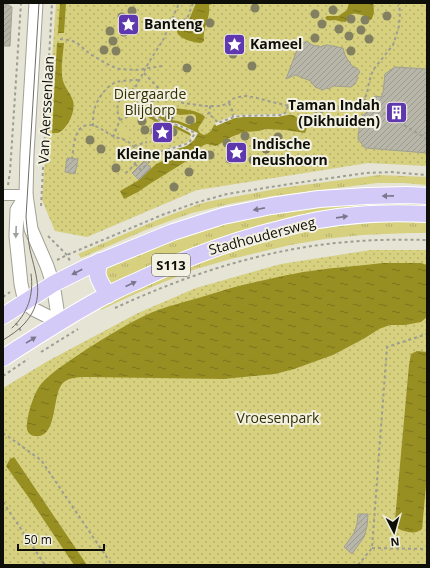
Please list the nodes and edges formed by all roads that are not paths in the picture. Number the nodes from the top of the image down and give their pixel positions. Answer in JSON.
{"nodes":[{"id":1,"x":36,"y":3,"type":"edge"},
{"id":2,"x":5,"y":195,"type":"edge"},
{"id":3,"x":26,"y":195,"type":"junction"},
{"id":4,"x":427,"y":196,"type":"edge"},
{"id":5,"x":427,"y":214,"type":"edge"},
{"id":6,"x":100,"y":261,"type":"junction"},
{"id":7,"x":53,"y":284,"type":"junction"},
{"id":8,"x":111,"y":301,"type":"junction"},
{"id":9,"x":25,"y":302,"type":"junction"},
{"id":10,"x":6,"y":314,"type":"edge"},
{"id":11,"x":59,"y":322,"type":"junction"},
{"id":12,"x":3,"y":358,"type":"edge"}],
"edges":[{"from":1,"to":3,"type":"street","name":"Van Aerssenlaan"},
{"from":2,"to":3,"type":"street"},
{"from":3,"to":7,"type":"street","name":"Van Aerssenlaan"},
{"from":3,"to":9,"type":"street","name":"Van Aerssenlaan","one_way":true},
{"from":4,"to":6,"type":"main road","name":"Stadhoudersweg","number":"S113","one_way":true},
{"from":8,"to":5,"type":"main road","name":"Stadhoudersweg","number":"S113","one_way":true},
{"from":6,"to":7,"type":"main road","name":"Stadhoudersweg","number":"S113","one_way":true},
{"from":6,"to":8,"type":"main road"},
{"from":7,"to":9,"type":"main road","name":"Stadhoudersweg","number":"S113"},
{"from":7,"to":11,"type":"street","name":"Van Aerssenlaan"},
{"from":8,"to":11,"type":"main road","name":"Stadhoudersweg","number":"S113"},
{"from":9,"to":10,"type":"main road","name":"Stadhoudersweg","number":"S113"},
{"from":9,"to":11,"type":"street"},
{"from":12,"to":11,"type":"main road","name":"Stadhoudersweg","number":"S113","one_way":true}]}
